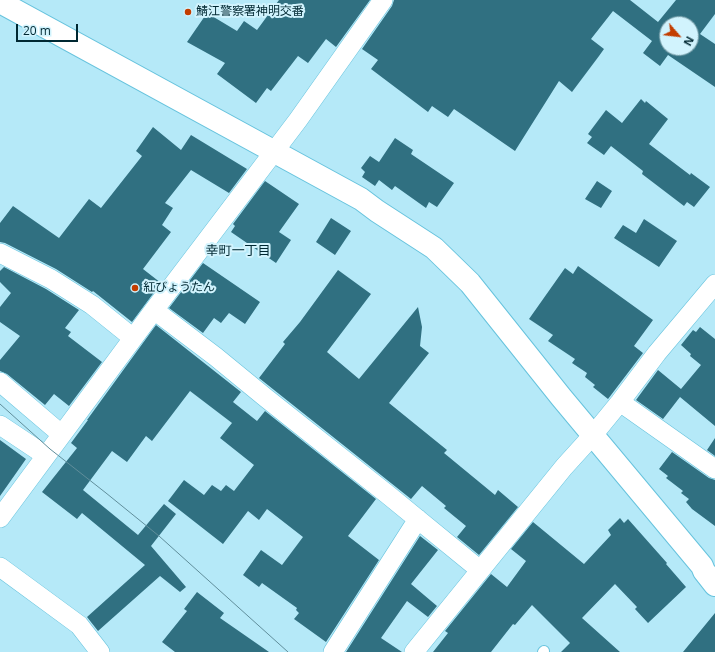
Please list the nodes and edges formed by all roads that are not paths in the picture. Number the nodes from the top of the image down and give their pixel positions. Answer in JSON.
{"nodes":[{"id":1,"x":383,"y":0,"type":"edge"},
{"id":2,"x":0,"y":2,"type":"edge"},
{"id":3,"x":274,"y":152,"type":"junction"},
{"id":4,"x":0,"y":253,"type":"edge"},
{"id":5,"x":715,"y":284,"type":"edge"},
{"id":6,"x":154,"y":310,"type":"junction"},
{"id":7,"x":133,"y":338,"type":"junction"},
{"id":8,"x":0,"y":382,"type":"edge"},
{"id":9,"x":620,"y":402,"type":"junction"},
{"id":10,"x":0,"y":425,"type":"edge"},
{"id":11,"x":61,"y":434,"type":"junction"},
{"id":12,"x":593,"y":435,"type":"junction"},
{"id":13,"x":45,"y":455,"type":"junction"},
{"id":14,"x":715,"y":469,"type":"edge"},
{"id":15,"x":0,"y":518,"type":"edge"},
{"id":16,"x":418,"y":520,"type":"junction"},
{"id":17,"x":0,"y":567,"type":"edge"},
{"id":18,"x":480,"y":570,"type":"junction"},
{"id":19,"x":715,"y":585,"type":"edge"},
{"id":20,"x":100,"y":652,"type":"edge"},
{"id":21,"x":333,"y":652,"type":"edge"},
{"id":22,"x":414,"y":652,"type":"edge"}],
"edges":[{"from":1,"to":3,"type":"street"},
{"from":2,"to":3,"type":"street"},
{"from":3,"to":6,"type":"street"},
{"from":3,"to":12,"type":"street"},
{"from":4,"to":7,"type":"street"},
{"from":5,"to":9,"type":"street"},
{"from":6,"to":7,"type":"street"},
{"from":6,"to":16,"type":"street"},
{"from":7,"to":11,"type":"street"},
{"from":8,"to":11,"type":"street"},
{"from":9,"to":12,"type":"street"},
{"from":9,"to":14,"type":"street"},
{"from":10,"to":13,"type":"street"},
{"from":11,"to":13,"type":"street"},
{"from":12,"to":18,"type":"street"},
{"from":12,"to":19,"type":"street"},
{"from":13,"to":15,"type":"street"},
{"from":16,"to":18,"type":"street"},
{"from":16,"to":21,"type":"street"},
{"from":17,"to":20,"type":"street"},
{"from":18,"to":22,"type":"street"}]}
